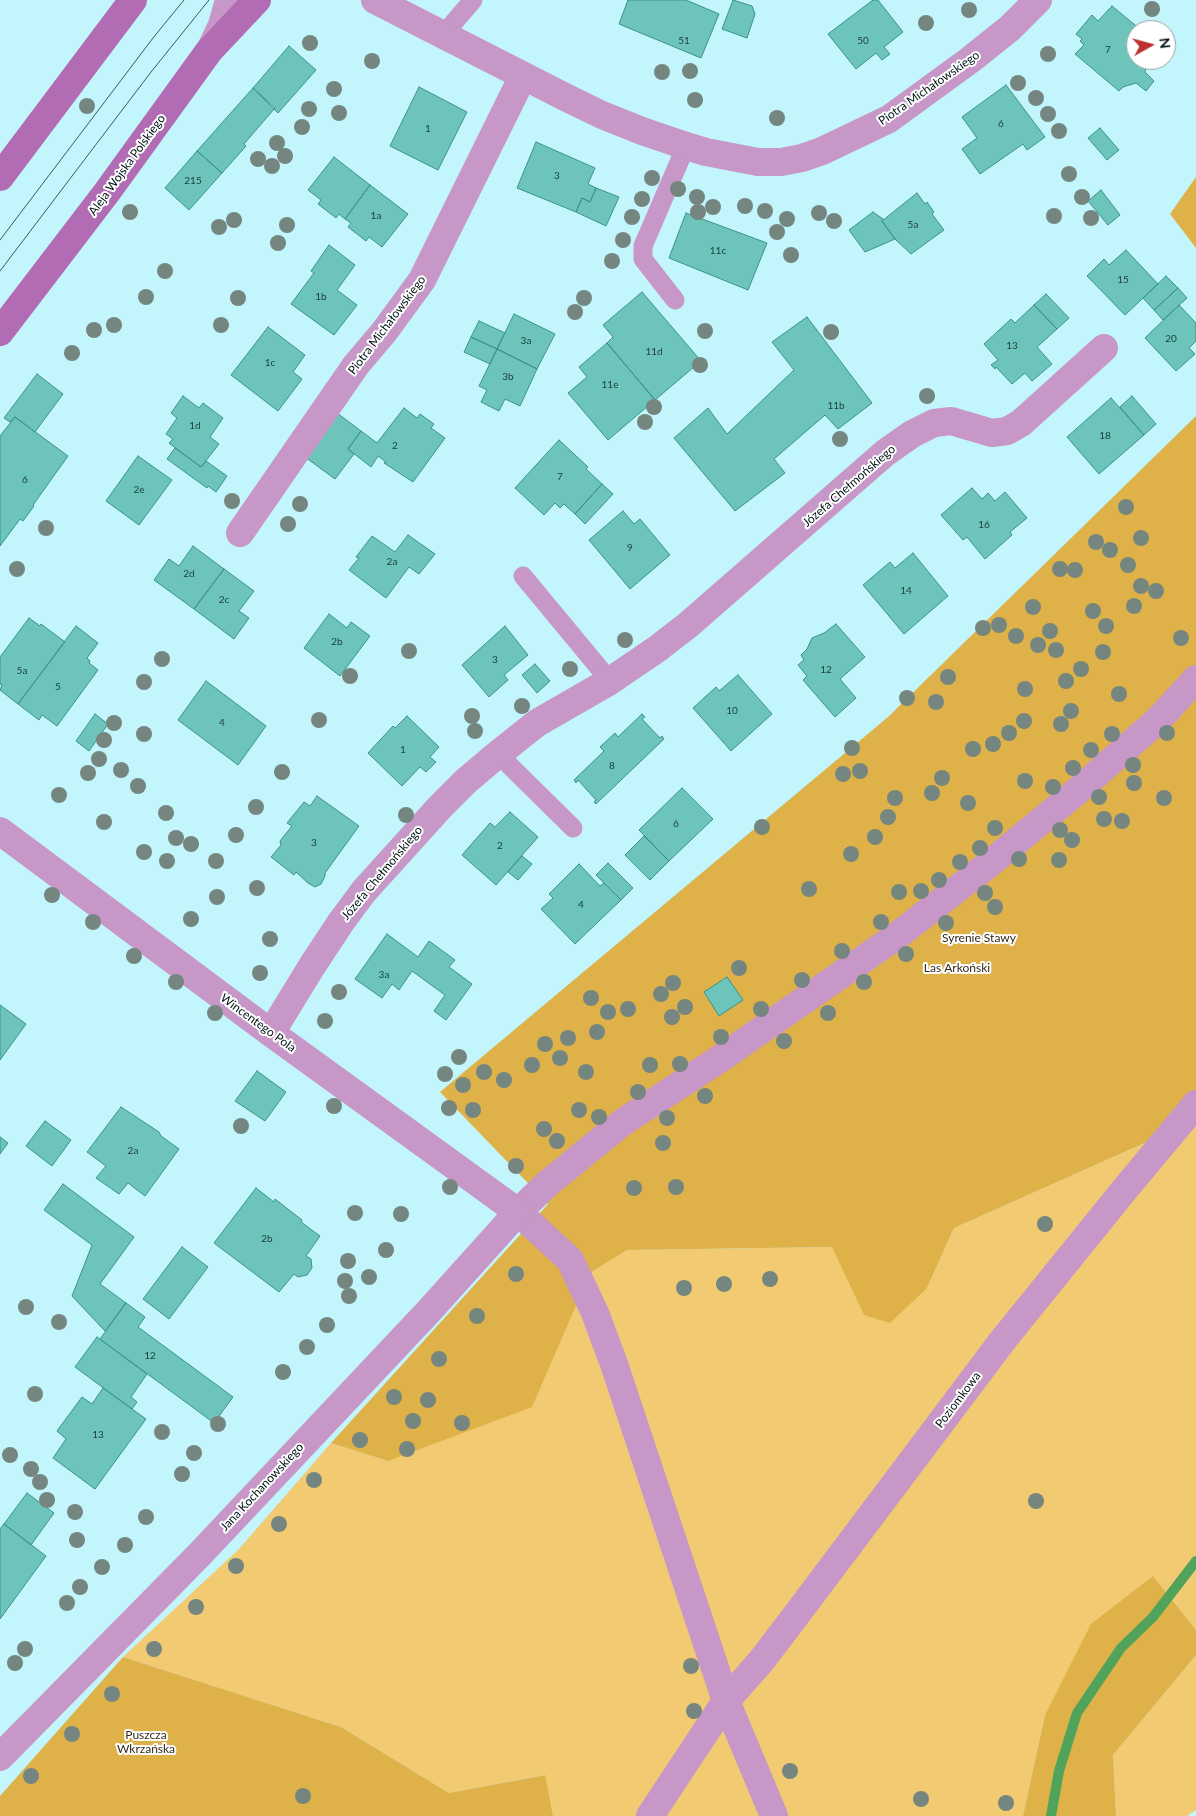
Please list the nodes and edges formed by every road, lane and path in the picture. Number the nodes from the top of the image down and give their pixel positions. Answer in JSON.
{"nodes":[{"id":1,"x":229,"y":0,"type":"edge"},
{"id":2,"x":257,"y":0,"type":"edge"},
{"id":3,"x":375,"y":0,"type":"edge"},
{"id":4,"x":473,"y":0,"type":"edge"},
{"id":5,"x":1038,"y":0,"type":"edge"},
{"id":6,"x":131,"y":2,"type":"edge"},
{"id":7,"x":443,"y":36,"type":"junction"},
{"id":8,"x":209,"y":51,"type":"junction"},
{"id":9,"x":524,"y":76,"type":"junction"},
{"id":10,"x":686,"y":146,"type":"junction"},
{"id":11,"x":0,"y":177,"type":"edge"},
{"id":12,"x":675,"y":300,"type":"dead end"},
{"id":13,"x":0,"y":332,"type":"edge"},
{"id":14,"x":1104,"y":348,"type":"dead end"},
{"id":15,"x":240,"y":533,"type":"dead end"},
{"id":16,"x":523,"y":576,"type":"dead end"},
{"id":17,"x":1196,"y":679,"type":"edge"},
{"id":18,"x":610,"y":681,"type":"junction"},
{"id":19,"x":498,"y":754,"type":"junction"},
{"id":20,"x":573,"y":828,"type":"dead end"},
{"id":21,"x":0,"y":831,"type":"edge"},
{"id":22,"x":271,"y":1033,"type":"junction"},
{"id":23,"x":1196,"y":1104,"type":"edge"},
{"id":24,"x":518,"y":1212,"type":"junction"},
{"id":25,"x":726,"y":1701,"type":"junction"},
{"id":26,"x":0,"y":1757,"type":"edge"},
{"id":27,"x":650,"y":1816,"type":"edge"},
{"id":28,"x":774,"y":1816,"type":"edge"}],
"edges":[{"from":1,"to":8,"type":"street"},
{"from":2,"to":8,"type":"main road","name":"Aleja Wojska Polskiego"},
{"from":3,"to":7,"type":"street","name":"Piotra Michałowskiego"},
{"from":4,"to":7,"type":"lane"},
{"from":5,"to":10,"type":"street","name":"Piotra Michałowskiego"},
{"from":6,"to":11,"type":"main road"},
{"from":7,"to":9,"type":"street","name":"Piotra Michałowskiego"},
{"from":8,"to":13,"type":"main road","name":"Aleja Wojska Polskiego"},
{"from":9,"to":10,"type":"street","name":"Piotra Michałowskiego"},
{"from":9,"to":15,"type":"street","name":"Piotra Michałowskiego"},
{"from":10,"to":12,"type":"lane"},
{"from":14,"to":18,"type":"street","name":"Józefa Chełmońskiego"},
{"from":16,"to":18,"type":"lane"},
{"from":17,"to":24,"type":"street","name":"Jana Kochanowskiego"},
{"from":18,"to":19,"type":"street","name":"Józefa Chełmońskiego"},
{"from":19,"to":20,"type":"lane"},
{"from":19,"to":22,"type":"street","name":"Józefa Chełmońskiego"},
{"from":21,"to":22,"type":"street","name":"Wincentego Pola"},
{"from":22,"to":24,"type":"street","name":"Wincentego Pola"},
{"from":23,"to":25,"type":"street","name":"Poziomkowa"},
{"from":24,"to":25,"type":"street","name":"Wincentego Pola"},
{"from":24,"to":26,"type":"street","name":"Jana Kochanowskiego"},
{"from":25,"to":27,"type":"street","name":"Poziomkowa"},
{"from":25,"to":28,"type":"street","name":"Wincentego Pola"}]}
